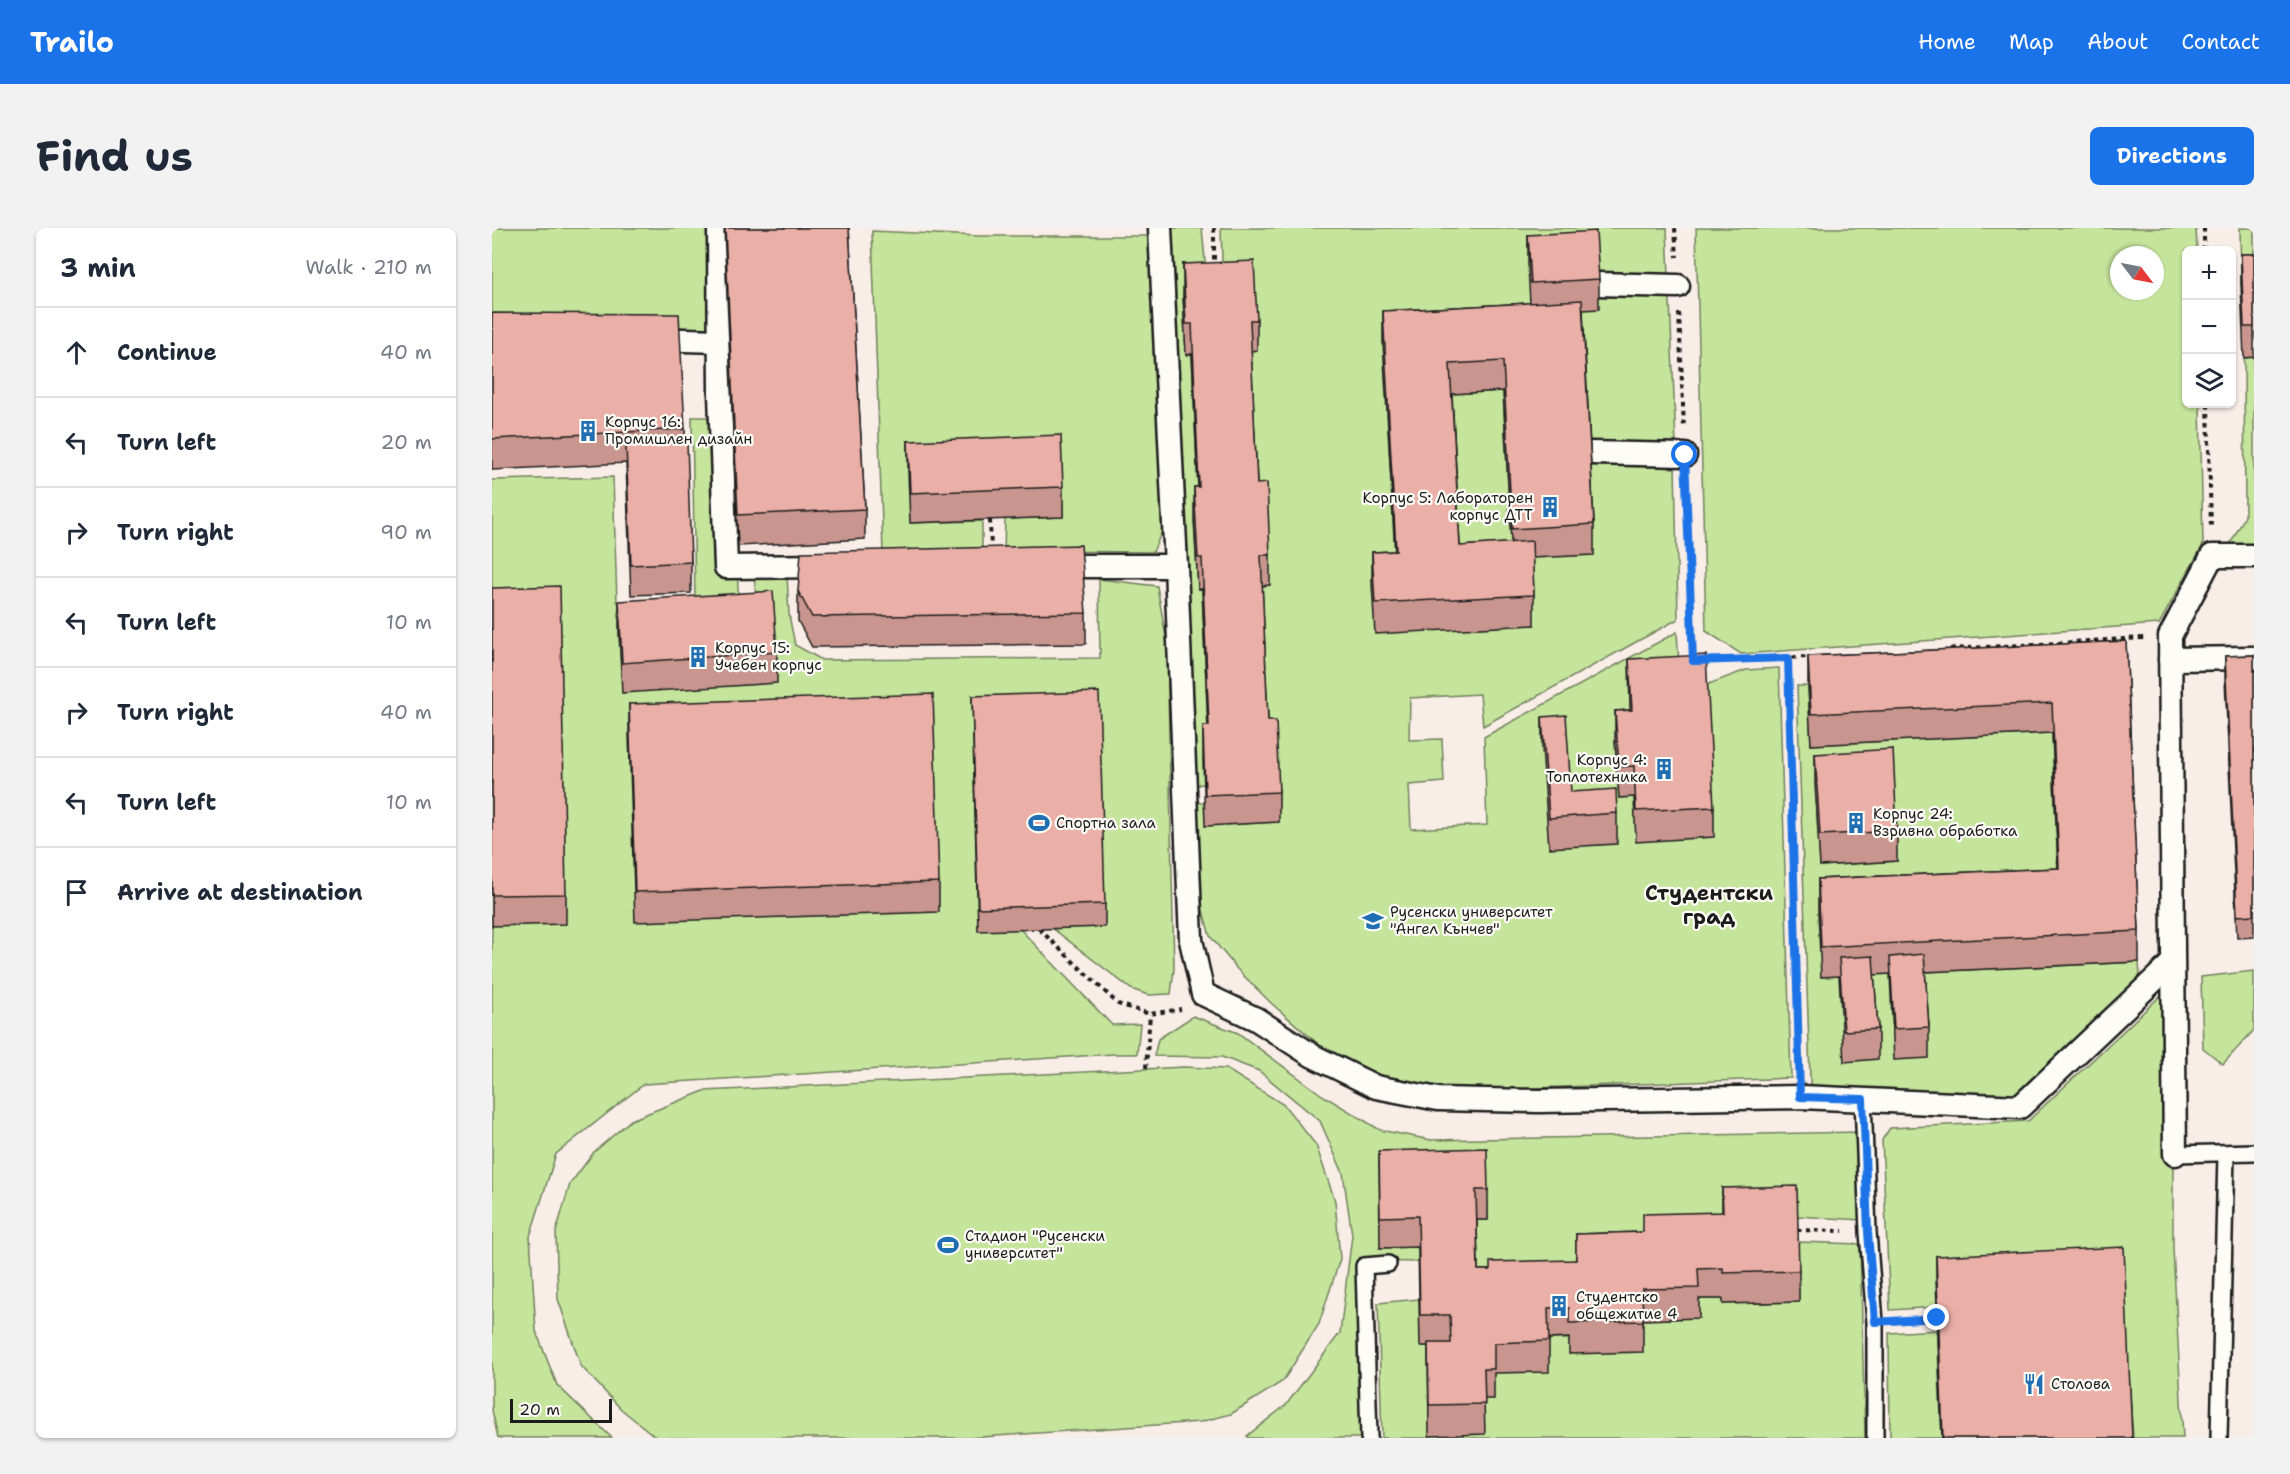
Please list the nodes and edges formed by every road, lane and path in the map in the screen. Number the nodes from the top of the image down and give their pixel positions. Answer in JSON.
{"nodes":[{"id":1,"x":719,"y":228,"type":"edge"},
{"id":2,"x":1160,"y":228,"type":"edge"},
{"id":3,"x":1214,"y":228,"type":"edge"},
{"id":4,"x":1675,"y":228,"type":"edge"},
{"id":5,"x":2204,"y":228,"type":"edge"},
{"id":6,"x":2205,"y":246,"type":"edge"},
{"id":7,"x":1214,"y":272,"type":"edge"},
{"id":8,"x":1597,"y":284,"type":"edge"},
{"id":9,"x":1678,"y":286,"type":"junction"},
{"id":10,"x":629,"y":339,"type":"edge"},
{"id":11,"x":720,"y":341,"type":"junction"},
{"id":12,"x":2208,"y":408,"type":"edge"},
{"id":13,"x":1589,"y":453,"type":"edge"},
{"id":14,"x":1685,"y":455,"type":"junction"},
{"id":15,"x":990,"y":520,"type":"edge"},
{"id":16,"x":2212,"y":556,"type":"junction"},
{"id":17,"x":2254,"y":556,"type":"edge"},
{"id":18,"x":851,"y":566,"type":"edge"},
{"id":19,"x":990,"y":566,"type":"joint"},
{"id":20,"x":1176,"y":567,"type":"junction"},
{"id":21,"x":2170,"y":636,"type":"junction"},
{"id":22,"x":1943,"y":649,"type":"edge"},
{"id":23,"x":1812,"y":657,"type":"edge"},
{"id":24,"x":1788,"y":658,"type":"junction"},
{"id":25,"x":2254,"y":658,"type":"edge"},
{"id":26,"x":2170,"y":659,"type":"junction"},
{"id":27,"x":1693,"y":661,"type":"junction"},
{"id":28,"x":1691,"y":669,"type":"edge"},
{"id":29,"x":1039,"y":929,"type":"edge"},
{"id":30,"x":2172,"y":963,"type":"junction"},
{"id":31,"x":1203,"y":994,"type":"junction"},
{"id":32,"x":1150,"y":1014,"type":"junction"},
{"id":33,"x":1146,"y":1068,"type":"dead end"},
{"id":34,"x":1800,"y":1097,"type":"junction"},
{"id":35,"x":1863,"y":1099,"type":"junction"},
{"id":36,"x":2254,"y":1152,"type":"edge"},
{"id":37,"x":2175,"y":1154,"type":"joint"},
{"id":38,"x":2226,"y":1154,"type":"junction"},
{"id":39,"x":1797,"y":1230,"type":"edge"},
{"id":40,"x":1868,"y":1232,"type":"junction"},
{"id":41,"x":1388,"y":1264,"type":"dead end"},
{"id":42,"x":1937,"y":1318,"type":"edge"},
{"id":43,"x":1875,"y":1322,"type":"junction"},
{"id":44,"x":1369,"y":1438,"type":"edge"},
{"id":45,"x":1875,"y":1438,"type":"edge"},
{"id":46,"x":2219,"y":1438,"type":"edge"}],
"edges":[{"from":1,"to":11,"type":"street"},
{"from":2,"to":20,"type":"street"},
{"from":3,"to":7,"type":"path"},
{"from":4,"to":9,"type":"path"},
{"from":5,"to":6,"type":"path"},
{"from":8,"to":9,"type":"street"},
{"from":9,"to":14,"type":"path"},
{"from":10,"to":11,"type":"street"},
{"from":11,"to":18,"type":"street"},
{"from":12,"to":16,"type":"path"},
{"from":13,"to":14,"type":"street"},
{"from":14,"to":27,"type":"path"},
{"from":15,"to":19,"type":"path"},
{"from":16,"to":17,"type":"street"},
{"from":16,"to":21,"type":"street"},
{"from":19,"to":20,"type":"street"},
{"from":20,"to":31,"type":"street"},
{"from":21,"to":22,"type":"path"},
{"from":21,"to":26,"type":"street"},
{"from":23,"to":24,"type":"path"},
{"from":24,"to":27,"type":"path"},
{"from":24,"to":34,"type":"path"},
{"from":25,"to":26,"type":"street"},
{"from":26,"to":30,"type":"street"},
{"from":27,"to":28,"type":"path"},
{"from":29,"to":32,"type":"path"},
{"from":30,"to":35,"type":"street"},
{"from":30,"to":37,"type":"street"},
{"from":31,"to":32,"type":"path"},
{"from":31,"to":34,"type":"street"},
{"from":32,"to":33,"type":"path"},
{"from":34,"to":35,"type":"street"},
{"from":35,"to":40,"type":"lane"},
{"from":36,"to":38,"type":"lane"},
{"from":37,"to":38,"type":"lane"},
{"from":38,"to":46,"type":"lane"},
{"from":39,"to":40,"type":"path"},
{"from":40,"to":43,"type":"lane"},
{"from":41,"to":44,"type":"lane"},
{"from":42,"to":43,"type":"path"},
{"from":43,"to":45,"type":"lane"}]}
